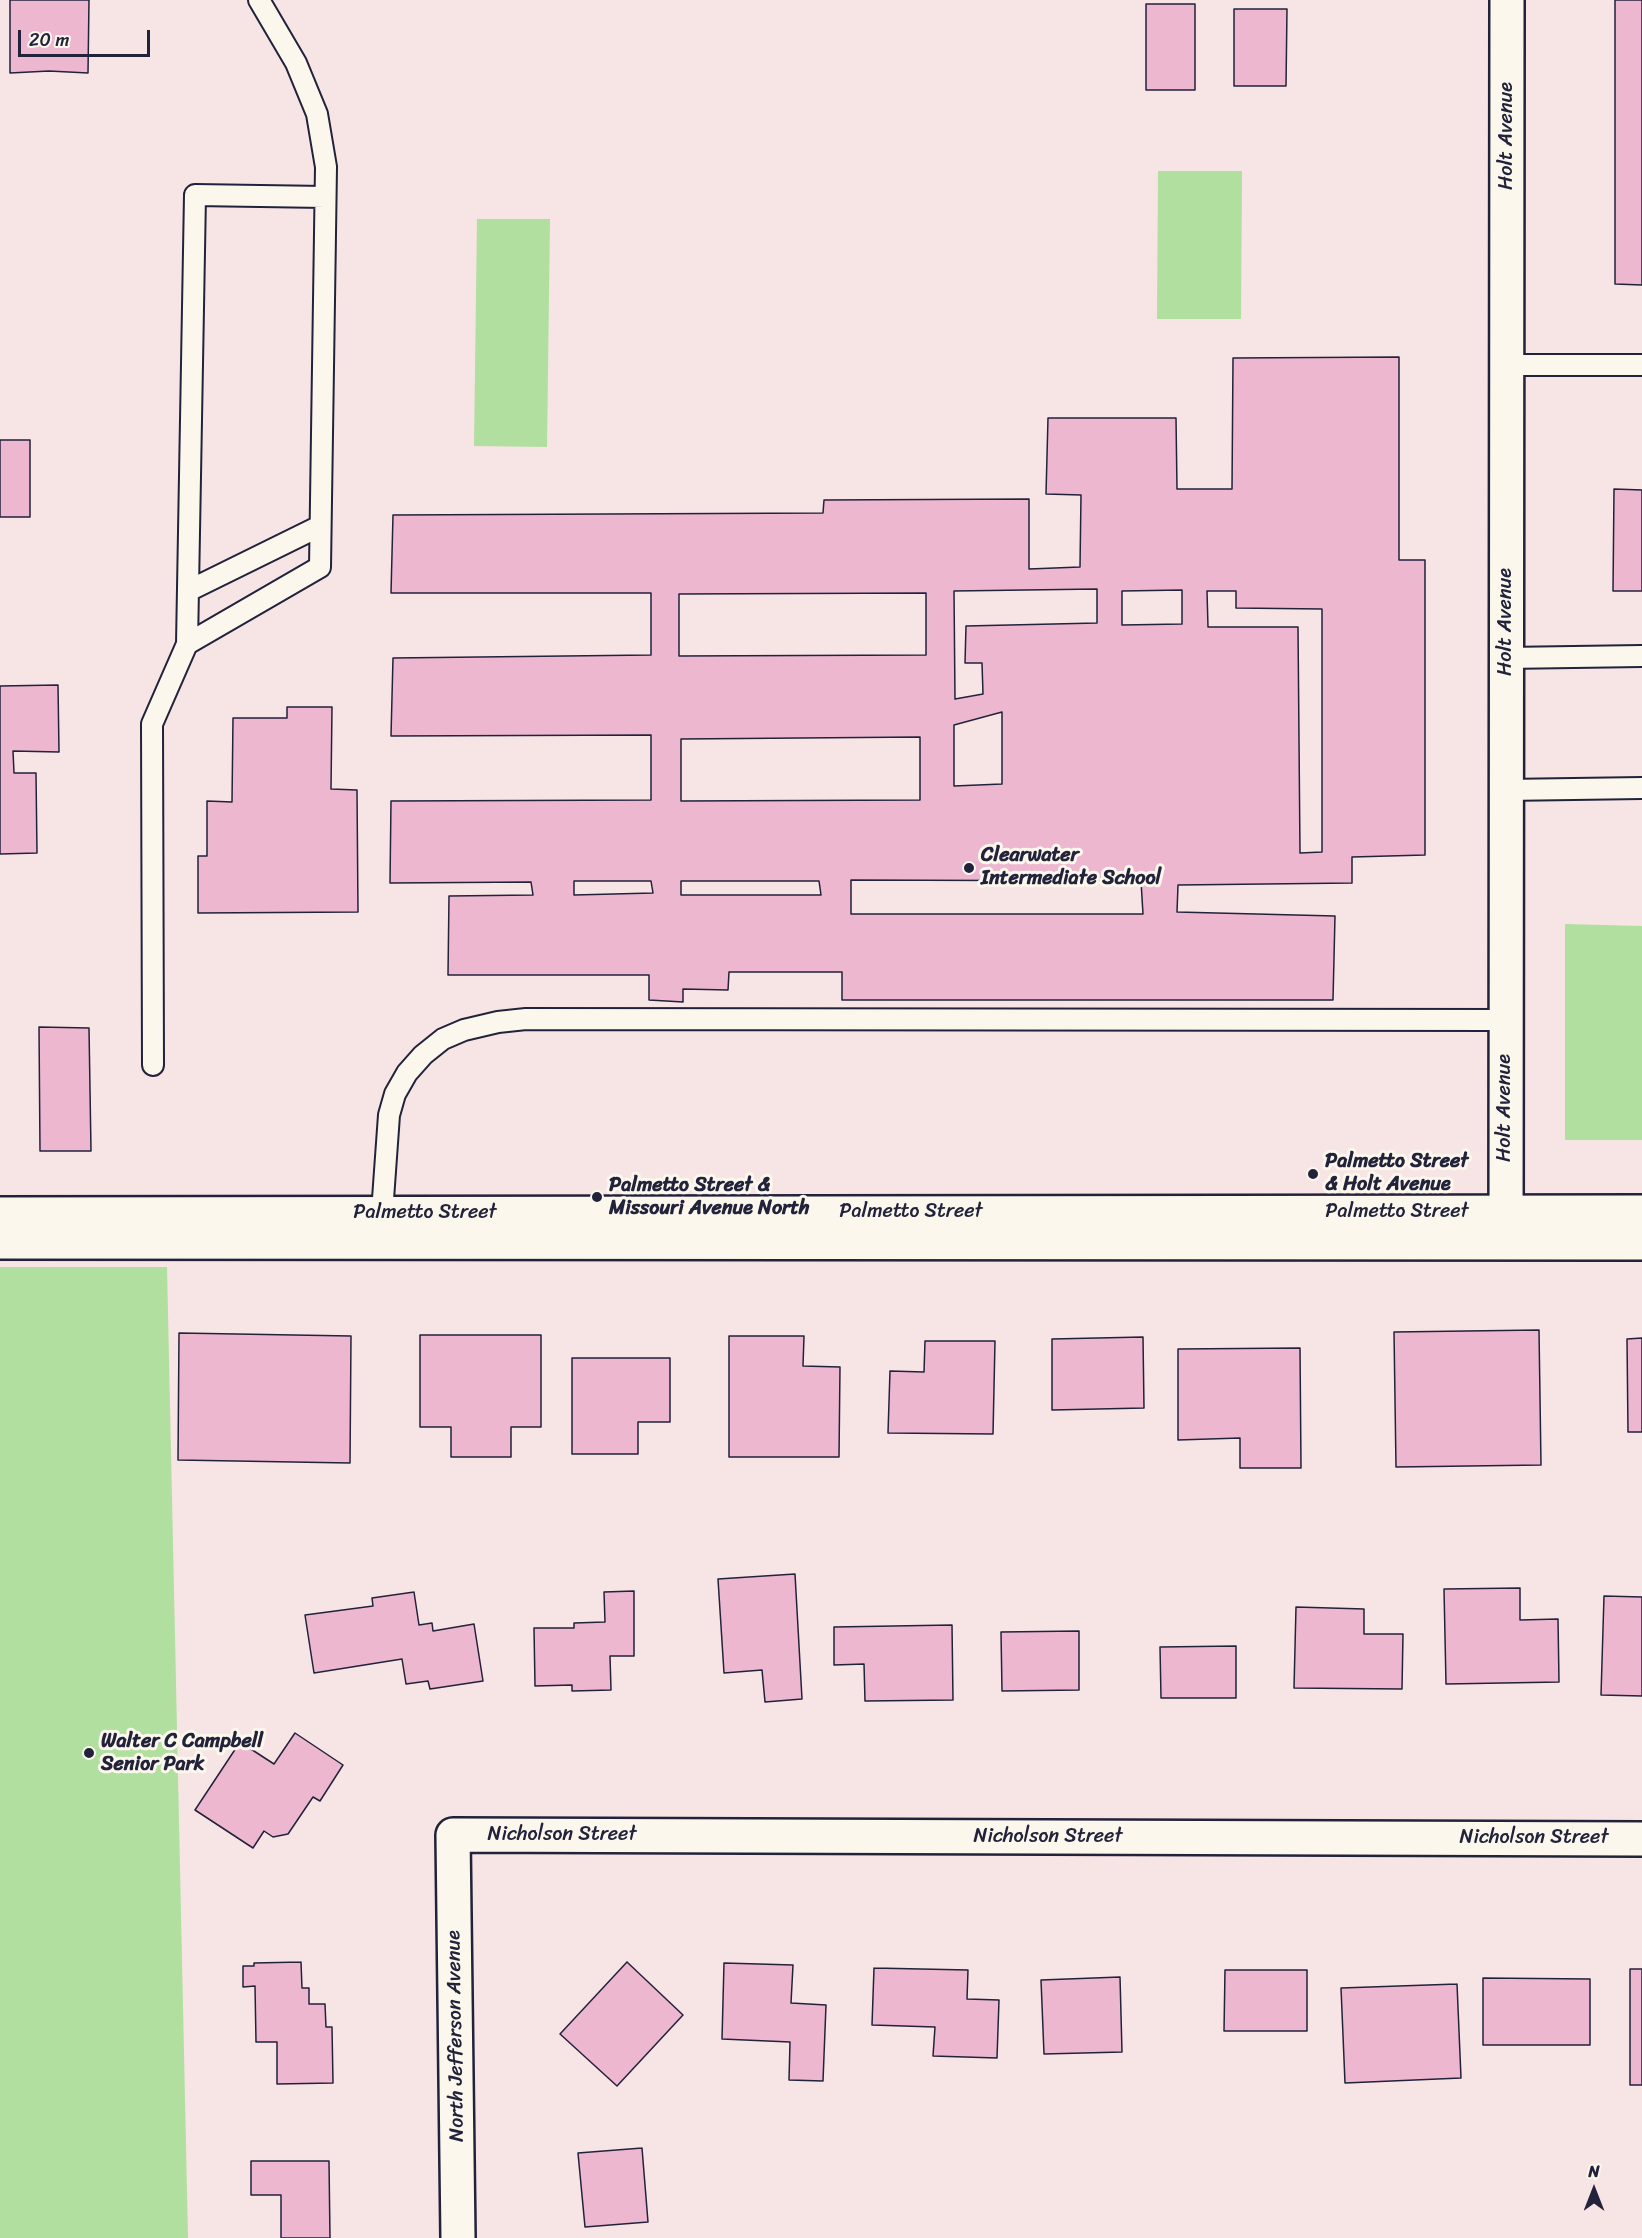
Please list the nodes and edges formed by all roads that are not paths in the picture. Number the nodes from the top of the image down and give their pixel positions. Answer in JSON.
{"nodes":[{"id":1,"x":1507,"y":0,"type":"edge"},
{"id":2,"x":265,"y":1,"type":"edge"},
{"id":3,"x":325,"y":197,"type":"junction"},
{"id":4,"x":1506,"y":365,"type":"junction"},
{"id":5,"x":1642,"y":365,"type":"edge"},
{"id":6,"x":320,"y":526,"type":"junction"},
{"id":7,"x":188,"y":591,"type":"junction"},
{"id":8,"x":187,"y":644,"type":"junction"},
{"id":9,"x":1642,"y":656,"type":"edge"},
{"id":10,"x":1505,"y":658,"type":"junction"},
{"id":11,"x":1642,"y":788,"type":"edge"},
{"id":12,"x":1505,"y":790,"type":"junction"},
{"id":13,"x":1505,"y":1020,"type":"junction"},
{"id":14,"x":153,"y":1065,"type":"dead end"},
{"id":15,"x":1642,"y":1212,"type":"edge"},
{"id":16,"x":382,"y":1213,"type":"junction"},
{"id":17,"x":0,"y":1215,"type":"edge"},
{"id":18,"x":1506,"y":1227,"type":"junction"},
{"id":19,"x":0,"y":1242,"type":"edge"},
{"id":20,"x":1642,"y":1243,"type":"edge"},
{"id":21,"x":453,"y":1835,"type":"joint"},
{"id":22,"x":1642,"y":1839,"type":"edge"},
{"id":23,"x":458,"y":2238,"type":"edge"}],
"edges":[{"from":1,"to":4,"type":"street","name":"Holt Avenue"},
{"from":2,"to":3,"type":"lane"},
{"from":3,"to":6,"type":"lane"},
{"from":3,"to":7,"type":"lane"},
{"from":4,"to":5,"type":"lane"},
{"from":4,"to":10,"type":"street","name":"Holt Avenue"},
{"from":6,"to":7,"type":"lane"},
{"from":6,"to":8,"type":"lane"},
{"from":7,"to":8,"type":"lane"},
{"from":8,"to":14,"type":"lane"},
{"from":9,"to":10,"type":"lane"},
{"from":10,"to":12,"type":"street","name":"Holt Avenue"},
{"from":11,"to":12,"type":"lane"},
{"from":12,"to":13,"type":"street","name":"Holt Avenue"},
{"from":13,"to":16,"type":"lane"},
{"from":13,"to":18,"type":"street","name":"Holt Avenue"},
{"from":15,"to":18,"type":"street","name":"Palmetto Street"},
{"from":16,"to":17,"type":"street","name":"Palmetto Street"},
{"from":16,"to":18,"type":"street","name":"Palmetto Street"},
{"from":18,"to":19,"type":"street","name":"Palmetto Street"},
{"from":18,"to":20,"type":"street","name":"Palmetto Street"},
{"from":21,"to":22,"type":"street","name":"Nicholson Street"},
{"from":21,"to":23,"type":"street","name":"North Jefferson Avenue"}]}
